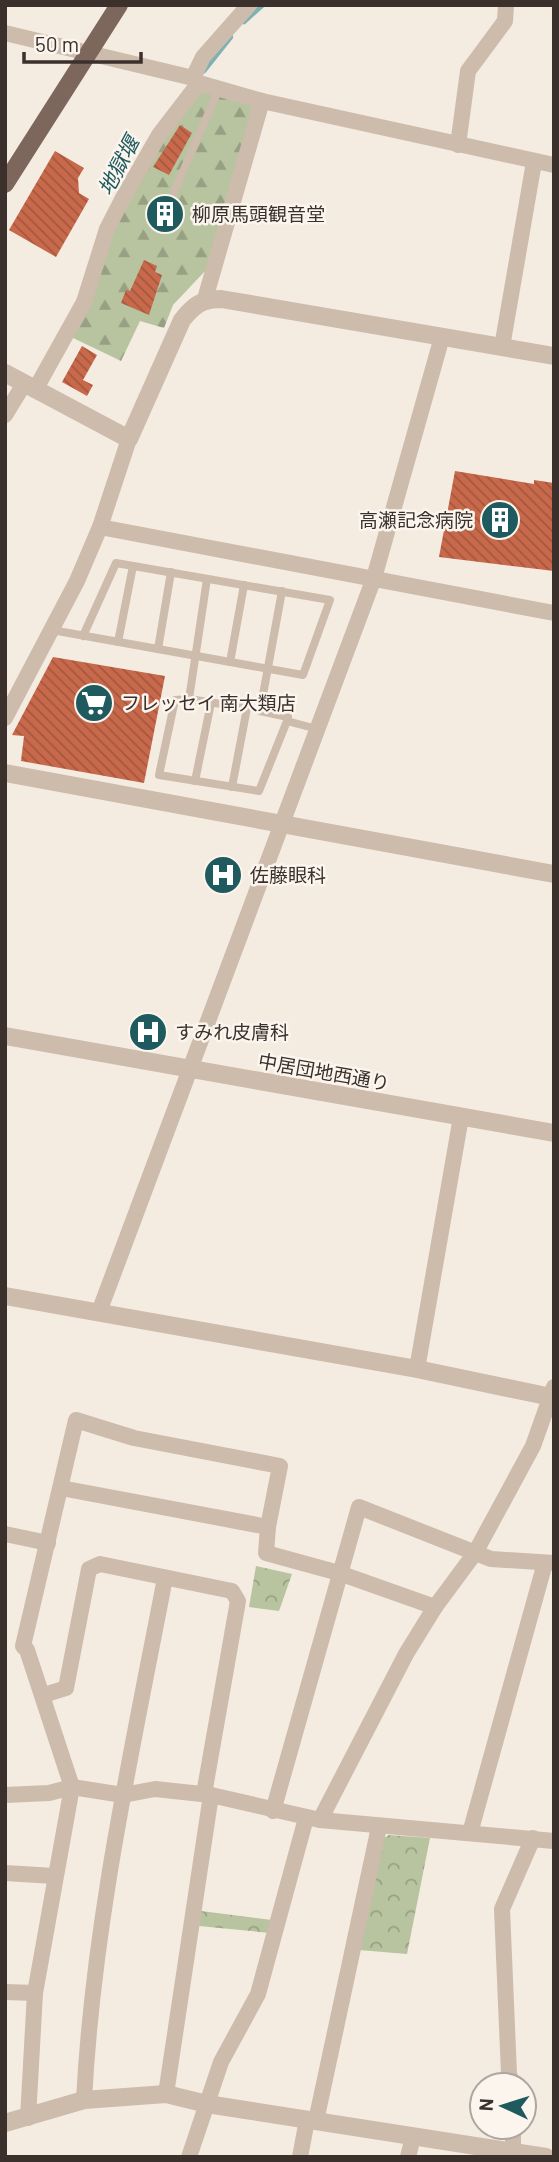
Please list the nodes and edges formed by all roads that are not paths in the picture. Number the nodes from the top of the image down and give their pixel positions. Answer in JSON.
{"nodes":[{"id":1,"x":119,"y":5,"type":"edge"},
{"id":2,"x":249,"y":5,"type":"edge"},
{"id":3,"x":506,"y":5,"type":"edge"},
{"id":4,"x":5,"y":33,"type":"edge"},
{"id":5,"x":89,"y":53,"type":"junction"},
{"id":6,"x":196,"y":80,"type":"junction"},
{"id":7,"x":219,"y":89,"type":"junction"},
{"id":8,"x":262,"y":101,"type":"junction"},
{"id":9,"x":458,"y":145,"type":"junction"},
{"id":10,"x":534,"y":162,"type":"junction"},
{"id":11,"x":554,"y":165,"type":"edge"},
{"id":12,"x":5,"y":184,"type":"edge"},
{"id":13,"x":174,"y":192,"type":"dead end"},
{"id":14,"x":205,"y":299,"type":"junction"},
{"id":15,"x":442,"y":337,"type":"junction"},
{"id":16,"x":502,"y":347,"type":"junction"},
{"id":17,"x":554,"y":356,"type":"edge"},
{"id":18,"x":5,"y":373,"type":"edge"},
{"id":19,"x":29,"y":387,"type":"junction"},
{"id":20,"x":5,"y":415,"type":"edge"},
{"id":21,"x":130,"y":439,"type":"junction"},
{"id":22,"x":100,"y":527,"type":"junction"},
{"id":23,"x":133,"y":566,"type":"junction"},
{"id":24,"x":171,"y":572,"type":"junction"},
{"id":25,"x":373,"y":578,"type":"junction"},
{"id":26,"x":207,"y":579,"type":"junction"},
{"id":27,"x":244,"y":585,"type":"junction"},
{"id":28,"x":282,"y":592,"type":"junction"},
{"id":29,"x":554,"y":613,"type":"edge"},
{"id":30,"x":52,"y":630,"type":"junction"},
{"id":31,"x":83,"y":636,"type":"junction"},
{"id":32,"x":118,"y":642,"type":"junction"},
{"id":33,"x":158,"y":649,"type":"junction"},
{"id":34,"x":195,"y":656,"type":"junction"},
{"id":35,"x":230,"y":662,"type":"junction"},
{"id":36,"x":268,"y":669,"type":"junction"},
{"id":37,"x":189,"y":699,"type":"junction"},
{"id":38,"x":211,"y":703,"type":"junction"},
{"id":39,"x":247,"y":708,"type":"junction"},
{"id":40,"x":260,"y":711,"type":"junction"},
{"id":41,"x":5,"y":718,"type":"edge"},
{"id":42,"x":287,"y":721,"type":"junction"},
{"id":43,"x":317,"y":729,"type":"junction"},
{"id":44,"x":5,"y":773,"type":"edge"},
{"id":45,"x":195,"y":781,"type":"junction"},
{"id":46,"x":232,"y":787,"type":"junction"},
{"id":47,"x":282,"y":822,"type":"junction"},
{"id":48,"x":554,"y":874,"type":"edge"},
{"id":49,"x":5,"y":1036,"type":"edge"},
{"id":50,"x":189,"y":1069,"type":"junction"},
{"id":51,"x":461,"y":1117,"type":"junction"},
{"id":52,"x":554,"y":1133,"type":"edge"},
{"id":53,"x":5,"y":1296,"type":"edge"},
{"id":54,"x":99,"y":1312,"type":"junction"},
{"id":55,"x":417,"y":1369,"type":"junction"},
{"id":56,"x":552,"y":1392,"type":"edge"},
{"id":57,"x":61,"y":1488,"type":"junction"},
{"id":58,"x":268,"y":1527,"type":"junction"},
{"id":59,"x":5,"y":1534,"type":"edge"},
{"id":60,"x":48,"y":1543,"type":"junction"},
{"id":61,"x":475,"y":1553,"type":"junction"},
{"id":62,"x":549,"y":1563,"type":"edge"},
{"id":63,"x":339,"y":1573,"type":"junction"},
{"id":64,"x":165,"y":1578,"type":"junction"},
{"id":65,"x":435,"y":1608,"type":"junction"},
{"id":66,"x":44,"y":1695,"type":"junction"},
{"id":67,"x":72,"y":1787,"type":"junction"},
{"id":68,"x":5,"y":1795,"type":"edge"},
{"id":69,"x":123,"y":1795,"type":"junction"},
{"id":70,"x":207,"y":1795,"type":"junction"},
{"id":71,"x":272,"y":1811,"type":"junction"},
{"id":72,"x":313,"y":1819,"type":"junction"},
{"id":73,"x":379,"y":1827,"type":"junction"},
{"id":74,"x":470,"y":1833,"type":"junction"},
{"id":75,"x":533,"y":1838,"type":"junction"},
{"id":76,"x":554,"y":1841,"type":"edge"},
{"id":77,"x":5,"y":1873,"type":"edge"},
{"id":78,"x":54,"y":1876,"type":"junction"},
{"id":79,"x":5,"y":1992,"type":"edge"},
{"id":80,"x":35,"y":1993,"type":"junction"},
{"id":81,"x":509,"y":2071,"type":"edge"},
{"id":82,"x":166,"y":2094,"type":"junction"},
{"id":83,"x":84,"y":2100,"type":"junction"},
{"id":84,"x":208,"y":2104,"type":"junction"},
{"id":85,"x":28,"y":2118,"type":"junction"},
{"id":86,"x":311,"y":2121,"type":"junction"},
{"id":87,"x":5,"y":2123,"type":"edge"},
{"id":88,"x":413,"y":2137,"type":"junction"},
{"id":89,"x":529,"y":2155,"type":"edge"},
{"id":90,"x":189,"y":2157,"type":"edge"},
{"id":91,"x":300,"y":2157,"type":"edge"},
{"id":92,"x":408,"y":2157,"type":"edge"}],
"edges":[{"from":1,"to":5,"type":"main road"},
{"from":2,"to":6,"type":"street"},
{"from":3,"to":9,"type":"street"},
{"from":4,"to":5,"type":"street"},
{"from":5,"to":6,"type":"street"},
{"from":5,"to":12,"type":"main road"},
{"from":6,"to":7,"type":"street"},
{"from":6,"to":19,"type":"street"},
{"from":7,"to":8,"type":"street"},
{"from":7,"to":13,"type":"lane"},
{"from":8,"to":9,"type":"street"},
{"from":8,"to":14,"type":"street"},
{"from":9,"to":10,"type":"street"},
{"from":10,"to":11,"type":"street"},
{"from":10,"to":16,"type":"street"},
{"from":14,"to":15,"type":"street"},
{"from":14,"to":21,"type":"street"},
{"from":15,"to":16,"type":"street"},
{"from":15,"to":25,"type":"street"},
{"from":16,"to":17,"type":"street"},
{"from":18,"to":19,"type":"street"},
{"from":19,"to":20,"type":"street"},
{"from":19,"to":21,"type":"street"},
{"from":21,"to":22,"type":"street"},
{"from":22,"to":25,"type":"street"},
{"from":22,"to":30,"type":"street"},
{"from":23,"to":24,"type":"lane"},
{"from":23,"to":31,"type":"lane"},
{"from":23,"to":32,"type":"lane"},
{"from":24,"to":26,"type":"lane"},
{"from":24,"to":33,"type":"lane"},
{"from":25,"to":29,"type":"street"},
{"from":25,"to":43,"type":"street"},
{"from":26,"to":27,"type":"lane"},
{"from":26,"to":34,"type":"lane"},
{"from":27,"to":28,"type":"lane"},
{"from":27,"to":35,"type":"lane"},
{"from":28,"to":36,"type":"lane"},
{"from":28,"to":36,"type":"lane"},
{"from":30,"to":31,"type":"lane"},
{"from":30,"to":41,"type":"street"},
{"from":31,"to":32,"type":"lane"},
{"from":32,"to":33,"type":"lane"},
{"from":33,"to":34,"type":"lane"},
{"from":34,"to":35,"type":"lane"},
{"from":34,"to":37,"type":"lane"},
{"from":35,"to":36,"type":"lane"},
{"from":36,"to":40,"type":"lane"},
{"from":37,"to":38,"type":"lane"},
{"from":37,"to":45,"type":"lane"},
{"from":38,"to":39,"type":"lane"},
{"from":38,"to":45,"type":"lane"},
{"from":39,"to":40,"type":"lane"},
{"from":39,"to":46,"type":"lane"},
{"from":40,"to":42,"type":"lane"},
{"from":42,"to":43,"type":"lane"},
{"from":42,"to":46,"type":"lane"},
{"from":43,"to":47,"type":"street"},
{"from":44,"to":47,"type":"street"},
{"from":45,"to":46,"type":"lane"},
{"from":47,"to":48,"type":"street"},
{"from":47,"to":50,"type":"street"},
{"from":49,"to":50,"type":"street","name":"中居団地西通り"},
{"from":50,"to":51,"type":"street","name":"中居団地西通り"},
{"from":50,"to":54,"type":"street"},
{"from":51,"to":52,"type":"street","name":"中居団地西通り"},
{"from":51,"to":55,"type":"street"},
{"from":53,"to":54,"type":"street"},
{"from":54,"to":55,"type":"street"},
{"from":55,"to":56,"type":"street"},
{"from":56,"to":61,"type":"street"},
{"from":57,"to":58,"type":"street"},
{"from":57,"to":58,"type":"street"},
{"from":57,"to":60,"type":"street"},
{"from":58,"to":63,"type":"street"},
{"from":59,"to":60,"type":"street"},
{"from":60,"to":66,"type":"street"},
{"from":61,"to":62,"type":"street"},
{"from":61,"to":63,"type":"street"},
{"from":61,"to":65,"type":"street"},
{"from":62,"to":74,"type":"street"},
{"from":63,"to":65,"type":"street"},
{"from":63,"to":71,"type":"street"},
{"from":64,"to":66,"type":"street"},
{"from":64,"to":69,"type":"street"},
{"from":64,"to":70,"type":"street"},
{"from":65,"to":72,"type":"street"},
{"from":66,"to":67,"type":"street"},
{"from":67,"to":68,"type":"street"},
{"from":67,"to":69,"type":"street"},
{"from":67,"to":78,"type":"street"},
{"from":69,"to":70,"type":"street"},
{"from":69,"to":83,"type":"street"},
{"from":70,"to":71,"type":"street"},
{"from":70,"to":82,"type":"street"},
{"from":71,"to":72,"type":"street"},
{"from":72,"to":73,"type":"street"},
{"from":72,"to":84,"type":"street"},
{"from":73,"to":74,"type":"street"},
{"from":73,"to":86,"type":"street"},
{"from":74,"to":75,"type":"street"},
{"from":75,"to":76,"type":"street"},
{"from":75,"to":81,"type":"street"},
{"from":77,"to":78,"type":"street"},
{"from":78,"to":80,"type":"street"},
{"from":79,"to":80,"type":"street"},
{"from":80,"to":85,"type":"street"},
{"from":82,"to":83,"type":"street"},
{"from":82,"to":84,"type":"street"},
{"from":83,"to":85,"type":"street"},
{"from":84,"to":86,"type":"street"},
{"from":84,"to":90,"type":"street"},
{"from":85,"to":87,"type":"street"},
{"from":86,"to":88,"type":"street"},
{"from":86,"to":91,"type":"street"},
{"from":88,"to":89,"type":"street"},
{"from":88,"to":92,"type":"street"}]}
